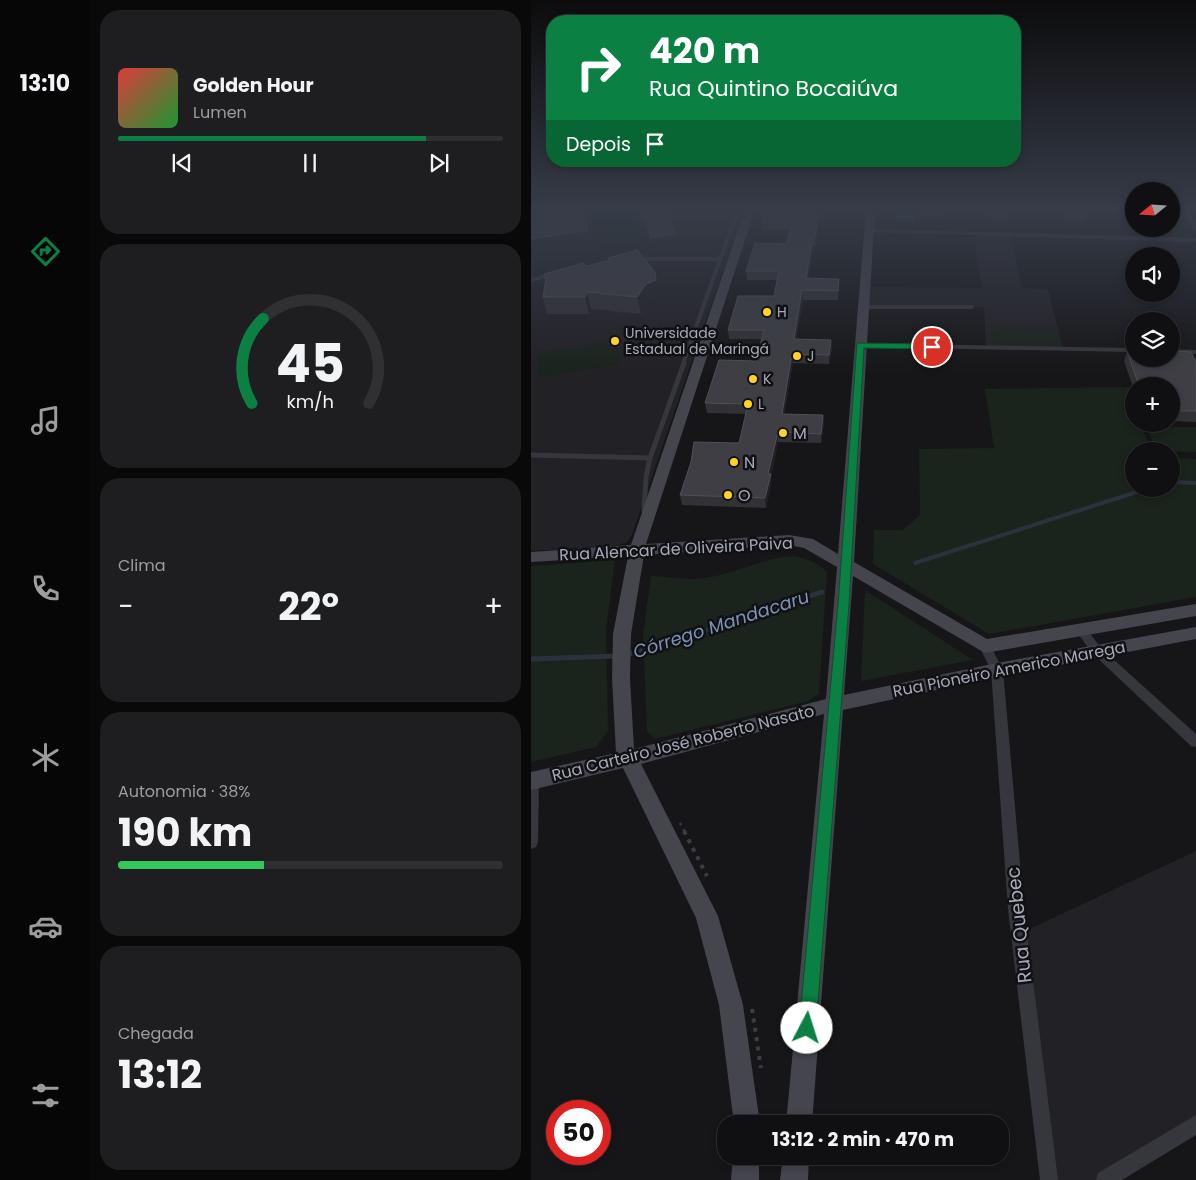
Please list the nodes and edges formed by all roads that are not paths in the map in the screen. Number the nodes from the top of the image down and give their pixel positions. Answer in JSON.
{"nodes":[{"id":1,"x":717,"y":264,"type":"edge"},
{"id":2,"x":732,"y":264,"type":"edge"},
{"id":3,"x":866,"y":264,"type":"edge"},
{"id":4,"x":558,"y":274,"type":"edge"},
{"id":5,"x":531,"y":280,"type":"edge"},
{"id":6,"x":863,"y":307,"type":"junction"},
{"id":7,"x":972,"y":308,"type":"dead end"},
{"id":8,"x":860,"y":345,"type":"junction"},
{"id":9,"x":1125,"y":350,"type":"edge"},
{"id":10,"x":1180,"y":351,"type":"edge"},
{"id":11,"x":1196,"y":352,"type":"edge"},
{"id":12,"x":531,"y":455,"type":"edge"},
{"id":13,"x":650,"y":458,"type":"junction"},
{"id":14,"x":642,"y":531,"type":"junction"},
{"id":15,"x":637,"y":549,"type":"junction"},
{"id":16,"x":531,"y":557,"type":"edge"},
{"id":17,"x":845,"y":566,"type":"junction"},
{"id":18,"x":1196,"y":610,"type":"edge"},
{"id":19,"x":1081,"y":630,"type":"junction"},
{"id":20,"x":1190,"y":635,"type":"edge"},
{"id":21,"x":985,"y":646,"type":"junction"},
{"id":22,"x":1097,"y":651,"type":"junction"},
{"id":23,"x":997,"y":670,"type":"junction"},
{"id":24,"x":835,"y":704,"type":"junction"},
{"id":25,"x":1196,"y":742,"type":"edge"},
{"id":26,"x":628,"y":759,"type":"junction"},
{"id":27,"x":531,"y":781,"type":"edge"},
{"id":28,"x":531,"y":842,"type":"edge"},
{"id":29,"x":746,"y":1115,"type":"edge"},
{"id":30,"x":800,"y":1115,"type":"edge"},
{"id":31,"x":1196,"y":1124,"type":"edge"},
{"id":32,"x":746,"y":1165,"type":"edge"},
{"id":33,"x":790,"y":1165,"type":"edge"},
{"id":34,"x":783,"y":1176,"type":"edge"},
{"id":35,"x":745,"y":1180,"type":"edge"},
{"id":36,"x":1049,"y":1180,"type":"edge"},
{"id":37,"x":1105,"y":1180,"type":"edge"}],
"edges":[{"from":1,"to":13,"type":"lane"},
{"from":2,"to":14,"type":"main road"},
{"from":3,"to":6,"type":"main road"},
{"from":4,"to":5,"type":"lane"},
{"from":6,"to":7,"type":"lane"},
{"from":6,"to":8,"type":"main road"},
{"from":8,"to":9,"type":"street"},
{"from":8,"to":17,"type":"main road"},
{"from":10,"to":11,"type":"street"},
{"from":12,"to":13,"type":"lane"},
{"from":13,"to":14,"type":"lane"},
{"from":14,"to":15,"type":"main road"},
{"from":15,"to":16,"type":"main road","name":"Rua Alencar de Oliveira Paiva"},
{"from":15,"to":17,"type":"main road","name":"Rua Alencar de Oliveira Paiva"},
{"from":15,"to":26,"type":"main road"},
{"from":17,"to":21,"type":"main road","name":"Rua Alencar de Oliveira Paiva"},
{"from":17,"to":24,"type":"main road"},
{"from":18,"to":19,"type":"main road"},
{"from":19,"to":21,"type":"main road"},
{"from":19,"to":22,"type":"street"},
{"from":20,"to":22,"type":"main road","name":"Rua Pioneiro Americo Marega"},
{"from":21,"to":23,"type":"street"},
{"from":22,"to":23,"type":"main road","name":"Rua Pioneiro Americo Marega"},
{"from":22,"to":25,"type":"street"},
{"from":23,"to":24,"type":"main road","name":"Rua Pioneiro Americo Marega"},
{"from":23,"to":36,"type":"street","name":"Rua Quebec"},
{"from":24,"to":26,"type":"main road","name":"Rua Carteiro José Roberto Nasato"},
{"from":24,"to":30,"type":"main road"},
{"from":26,"to":27,"type":"main road","name":"Rua Carteiro José Roberto Nasato"},
{"from":26,"to":29,"type":"main road"},
{"from":27,"to":28,"type":"street"},
{"from":31,"to":37,"type":"street"},
{"from":32,"to":35,"type":"main road"},
{"from":33,"to":34,"type":"main road"}]}
